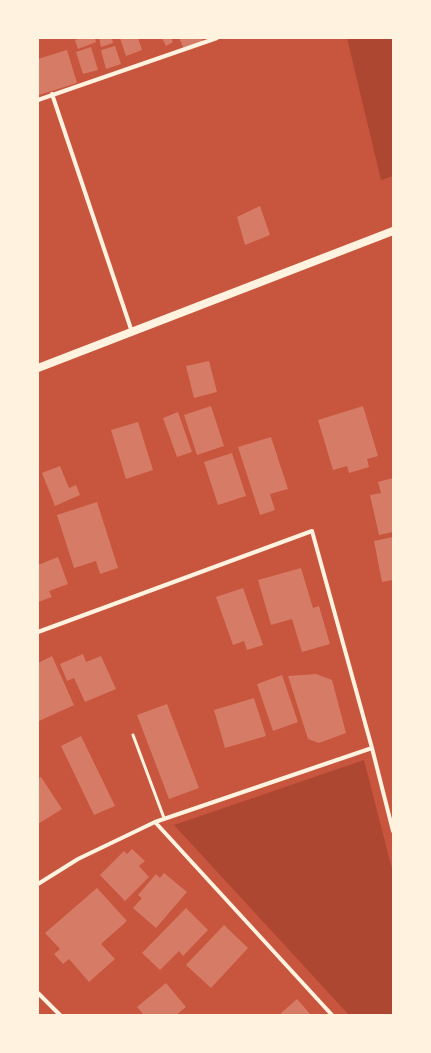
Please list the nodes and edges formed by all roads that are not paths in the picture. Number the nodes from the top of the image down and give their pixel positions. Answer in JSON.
{"nodes":[{"id":1,"x":217,"y":38,"type":"edge"},
{"id":2,"x":52,"y":94,"type":"junction"},
{"id":3,"x":38,"y":100,"type":"edge"},
{"id":4,"x":393,"y":231,"type":"edge"},
{"id":5,"x":132,"y":332,"type":"junction"},
{"id":6,"x":38,"y":368,"type":"edge"},
{"id":7,"x":38,"y":632,"type":"edge"},
{"id":8,"x":133,"y":735,"type":"dead end"},
{"id":9,"x":372,"y":748,"type":"junction"},
{"id":10,"x":164,"y":818,"type":"junction"},
{"id":11,"x":155,"y":822,"type":"junction"},
{"id":12,"x":393,"y":831,"type":"edge"},
{"id":13,"x":38,"y":884,"type":"edge"},
{"id":14,"x":38,"y":993,"type":"edge"},
{"id":15,"x":60,"y":1015,"type":"edge"},
{"id":16,"x":332,"y":1015,"type":"edge"}],
"edges":[{"from":1,"to":2,"type":"street"},
{"from":2,"to":3,"type":"street"},
{"from":2,"to":5,"type":"street"},
{"from":4,"to":5,"type":"main road"},
{"from":5,"to":6,"type":"main road"},
{"from":7,"to":9,"type":"street"},
{"from":8,"to":10,"type":"lane"},
{"from":9,"to":10,"type":"street"},
{"from":9,"to":12,"type":"street"},
{"from":10,"to":11,"type":"street"},
{"from":11,"to":13,"type":"street"},
{"from":11,"to":16,"type":"street"},
{"from":14,"to":15,"type":"street"}]}
